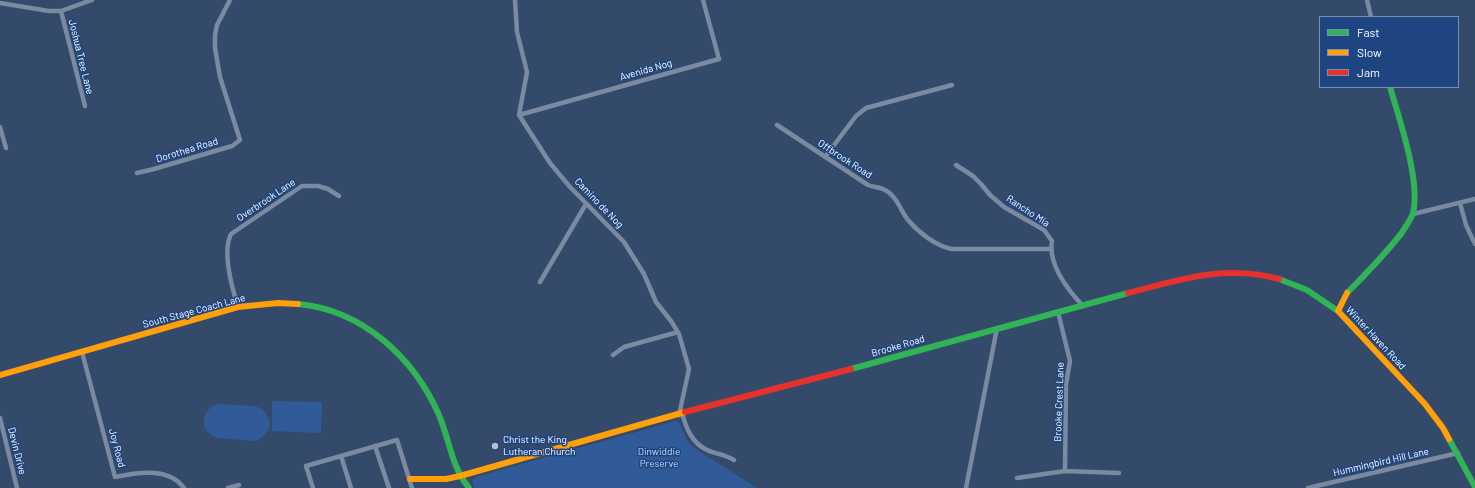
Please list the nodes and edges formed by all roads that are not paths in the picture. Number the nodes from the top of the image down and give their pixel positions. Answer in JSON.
{"nodes":[{"id":1,"x":92,"y":0,"type":"edge"},
{"id":2,"x":230,"y":0,"type":"edge"},
{"id":3,"x":515,"y":0,"type":"edge"},
{"id":4,"x":703,"y":0,"type":"edge"},
{"id":5,"x":1367,"y":0,"type":"edge"},
{"id":6,"x":0,"y":3,"type":"edge"},
{"id":7,"x":61,"y":11,"type":"junction"},
{"id":8,"x":1371,"y":16,"type":"edge"},
{"id":9,"x":952,"y":85,"type":"dead end"},
{"id":10,"x":1390,"y":88,"type":"edge"},
{"id":11,"x":84,"y":106,"type":"dead end"},
{"id":12,"x":519,"y":116,"type":"junction"},
{"id":13,"x":777,"y":125,"type":"dead end"},
{"id":14,"x":0,"y":127,"type":"edge"},
{"id":15,"x":6,"y":148,"type":"dead end"},
{"id":16,"x":825,"y":157,"type":"junction"},
{"id":17,"x":956,"y":165,"type":"dead end"},
{"id":18,"x":137,"y":173,"type":"dead end"},
{"id":19,"x":339,"y":196,"type":"dead end"},
{"id":20,"x":1475,"y":199,"type":"edge"},
{"id":21,"x":1460,"y":203,"type":"junction"},
{"id":22,"x":586,"y":204,"type":"junction"},
{"id":23,"x":1413,"y":214,"type":"junction"},
{"id":24,"x":1475,"y":244,"type":"edge"},
{"id":25,"x":1050,"y":249,"type":"junction"},
{"id":26,"x":540,"y":282,"type":"dead end"},
{"id":27,"x":1083,"y":306,"type":"junction"},
{"id":28,"x":238,"y":307,"type":"junction"},
{"id":29,"x":1338,"y":311,"type":"junction"},
{"id":30,"x":1058,"y":312,"type":"junction"},
{"id":31,"x":997,"y":328,"type":"junction"},
{"id":32,"x":678,"y":332,"type":"junction"},
{"id":33,"x":82,"y":352,"type":"junction"},
{"id":34,"x":613,"y":355,"type":"dead end"},
{"id":35,"x":0,"y":375,"type":"edge"},
{"id":36,"x":680,"y":414,"type":"junction"},
{"id":37,"x":0,"y":418,"type":"edge"},
{"id":38,"x":375,"y":446,"type":"junction"},
{"id":39,"x":1458,"y":453,"type":"junction"},
{"id":40,"x":341,"y":456,"type":"junction"},
{"id":41,"x":734,"y":460,"type":"dead end"},
{"id":42,"x":1065,"y":471,"type":"junction"},
{"id":43,"x":1119,"y":472,"type":"dead end"},
{"id":44,"x":460,"y":476,"type":"junction"},
{"id":45,"x":1017,"y":478,"type":"dead end"},
{"id":46,"x":410,"y":479,"type":"junction"},
{"id":47,"x":239,"y":485,"type":"dead end"},
{"id":48,"x":1475,"y":487,"type":"edge"},
{"id":49,"x":17,"y":488,"type":"edge"},
{"id":50,"x":184,"y":488,"type":"edge"},
{"id":51,"x":228,"y":488,"type":"edge"},
{"id":52,"x":313,"y":488,"type":"edge"},
{"id":53,"x":351,"y":488,"type":"edge"},
{"id":54,"x":389,"y":488,"type":"edge"},
{"id":55,"x":412,"y":488,"type":"edge"},
{"id":56,"x":469,"y":488,"type":"edge"},
{"id":57,"x":966,"y":488,"type":"edge"},
{"id":58,"x":1308,"y":488,"type":"edge"}],
"edges":[{"from":1,"to":7,"type":"street"},
{"from":2,"to":18,"type":"street","name":"Dorothea Road"},
{"from":3,"to":12,"type":"street"},
{"from":4,"to":12,"type":"street","name":"Avenida Nog"},
{"from":5,"to":8,"type":"street"},
{"from":6,"to":7,"type":"street"},
{"from":7,"to":11,"type":"street","name":"Joshua Tree Lane"},
{"from":9,"to":16,"type":"street"},
{"from":10,"to":23,"type":"street","name":"Winter Haven Road"},
{"from":12,"to":22,"type":"street","name":"Camino de Nog"},
{"from":13,"to":16,"type":"street","name":"Offbrook Road"},
{"from":14,"to":15,"type":"street"},
{"from":16,"to":25,"type":"street","name":"Offbrook Road"},
{"from":17,"to":25,"type":"street","name":"Rancho Mia"},
{"from":19,"to":28,"type":"street","name":"Overbrook Lane"},
{"from":20,"to":21,"type":"street"},
{"from":21,"to":23,"type":"street"},
{"from":21,"to":24,"type":"street"},
{"from":22,"to":26,"type":"street"},
{"from":22,"to":32,"type":"street","name":"Camino de Nog"},
{"from":23,"to":29,"type":"street","name":"Winter Haven Road"},
{"from":25,"to":27,"type":"street","name":"Rancho Mia"},
{"from":27,"to":29,"type":"street","name":"Brooke Road"},
{"from":27,"to":30,"type":"street","name":"Brooke Road"},
{"from":28,"to":33,"type":"street","name":"South Stage Coach Lane"},
{"from":28,"to":44,"type":"street","name":"South Stage Coach Lane"},
{"from":29,"to":39,"type":"street","name":"Winter Haven Road"},
{"from":30,"to":31,"type":"street","name":"Brooke Road"},
{"from":30,"to":42,"type":"street","name":"Brooke Crest Lane"},
{"from":31,"to":36,"type":"street","name":"Brooke Road"},
{"from":31,"to":57,"type":"street"},
{"from":32,"to":34,"type":"street"},
{"from":32,"to":36,"type":"street","name":"Camino de Nog"},
{"from":33,"to":35,"type":"street","name":"South Stage Coach Lane"},
{"from":33,"to":50,"type":"street","name":"Joy Road"},
{"from":36,"to":41,"type":"street"},
{"from":36,"to":44,"type":"street","name":"Brooke Road"},
{"from":37,"to":49,"type":"street","name":"Devin Drive"},
{"from":38,"to":40,"type":"street"},
{"from":38,"to":46,"type":"street"},
{"from":38,"to":54,"type":"street"},
{"from":39,"to":48,"type":"street","name":"Winter Haven Road"},
{"from":39,"to":58,"type":"street","name":"Hummingbird Hill Lane"},
{"from":40,"to":52,"type":"street"},
{"from":40,"to":53,"type":"street"},
{"from":42,"to":43,"type":"street"},
{"from":42,"to":45,"type":"street"},
{"from":44,"to":46,"type":"street","name":"Brooke Road"},
{"from":44,"to":56,"type":"street","name":"South Stage Coach Lane"},
{"from":46,"to":55,"type":"street"},
{"from":47,"to":51,"type":"street"}]}
